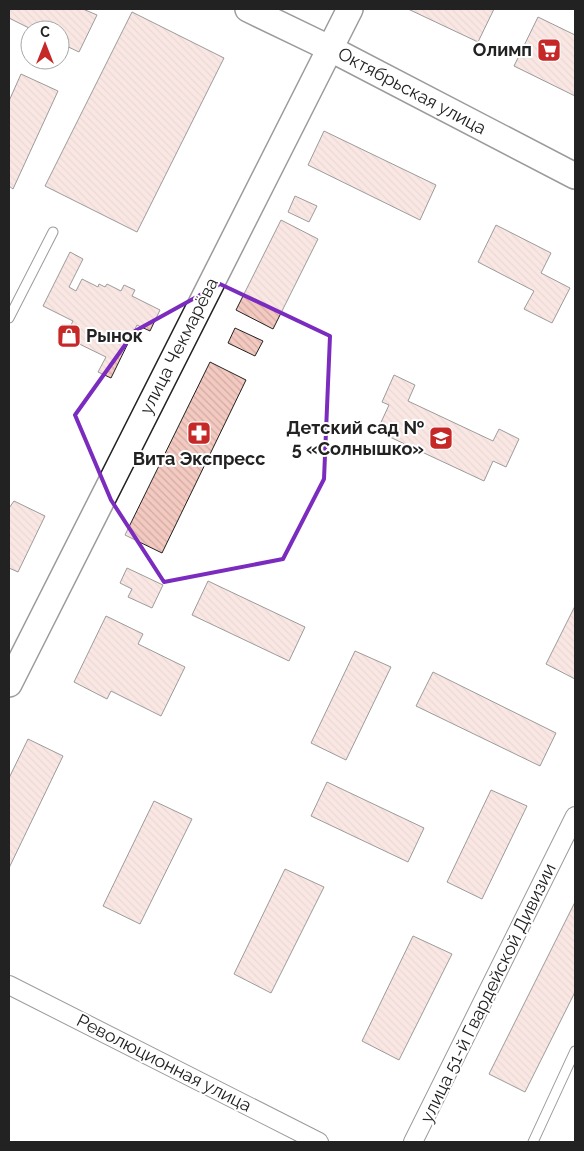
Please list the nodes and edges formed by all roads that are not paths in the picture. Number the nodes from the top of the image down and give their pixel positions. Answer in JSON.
{"nodes":[{"id":1,"x":248,"y":9,"type":"edge"},
{"id":2,"x":350,"y":9,"type":"edge"},
{"id":3,"x":329,"y":48,"type":"junction"},
{"id":4,"x":575,"y":176,"type":"edge"},
{"id":5,"x":53,"y":232,"type":"dead end"},
{"id":6,"x":9,"y":318,"type":"edge"},
{"id":7,"x":9,"y":681,"type":"edge"},
{"id":8,"x":575,"y":816,"type":"edge"},
{"id":9,"x":9,"y":985,"type":"edge"},
{"id":10,"x":574,"y":1057,"type":"edge"},
{"id":11,"x":319,"y":1142,"type":"edge"},
{"id":12,"x":413,"y":1142,"type":"edge"},
{"id":13,"x":533,"y":1142,"type":"edge"}],
"edges":[{"from":1,"to":3,"type":"street","name":"Октябрьская улица"},
{"from":2,"to":3,"type":"street","name":"улица Чекмарёва"},
{"from":3,"to":4,"type":"street","name":"Октябрьская улица"},
{"from":3,"to":7,"type":"street","name":"улица Чекмарёва"},
{"from":5,"to":6,"type":"lane"},
{"from":8,"to":12,"type":"street","name":"улица 51-й Гвардейской Дивизии"},
{"from":9,"to":11,"type":"street","name":"Революционная улица"},
{"from":10,"to":13,"type":"lane"}]}
